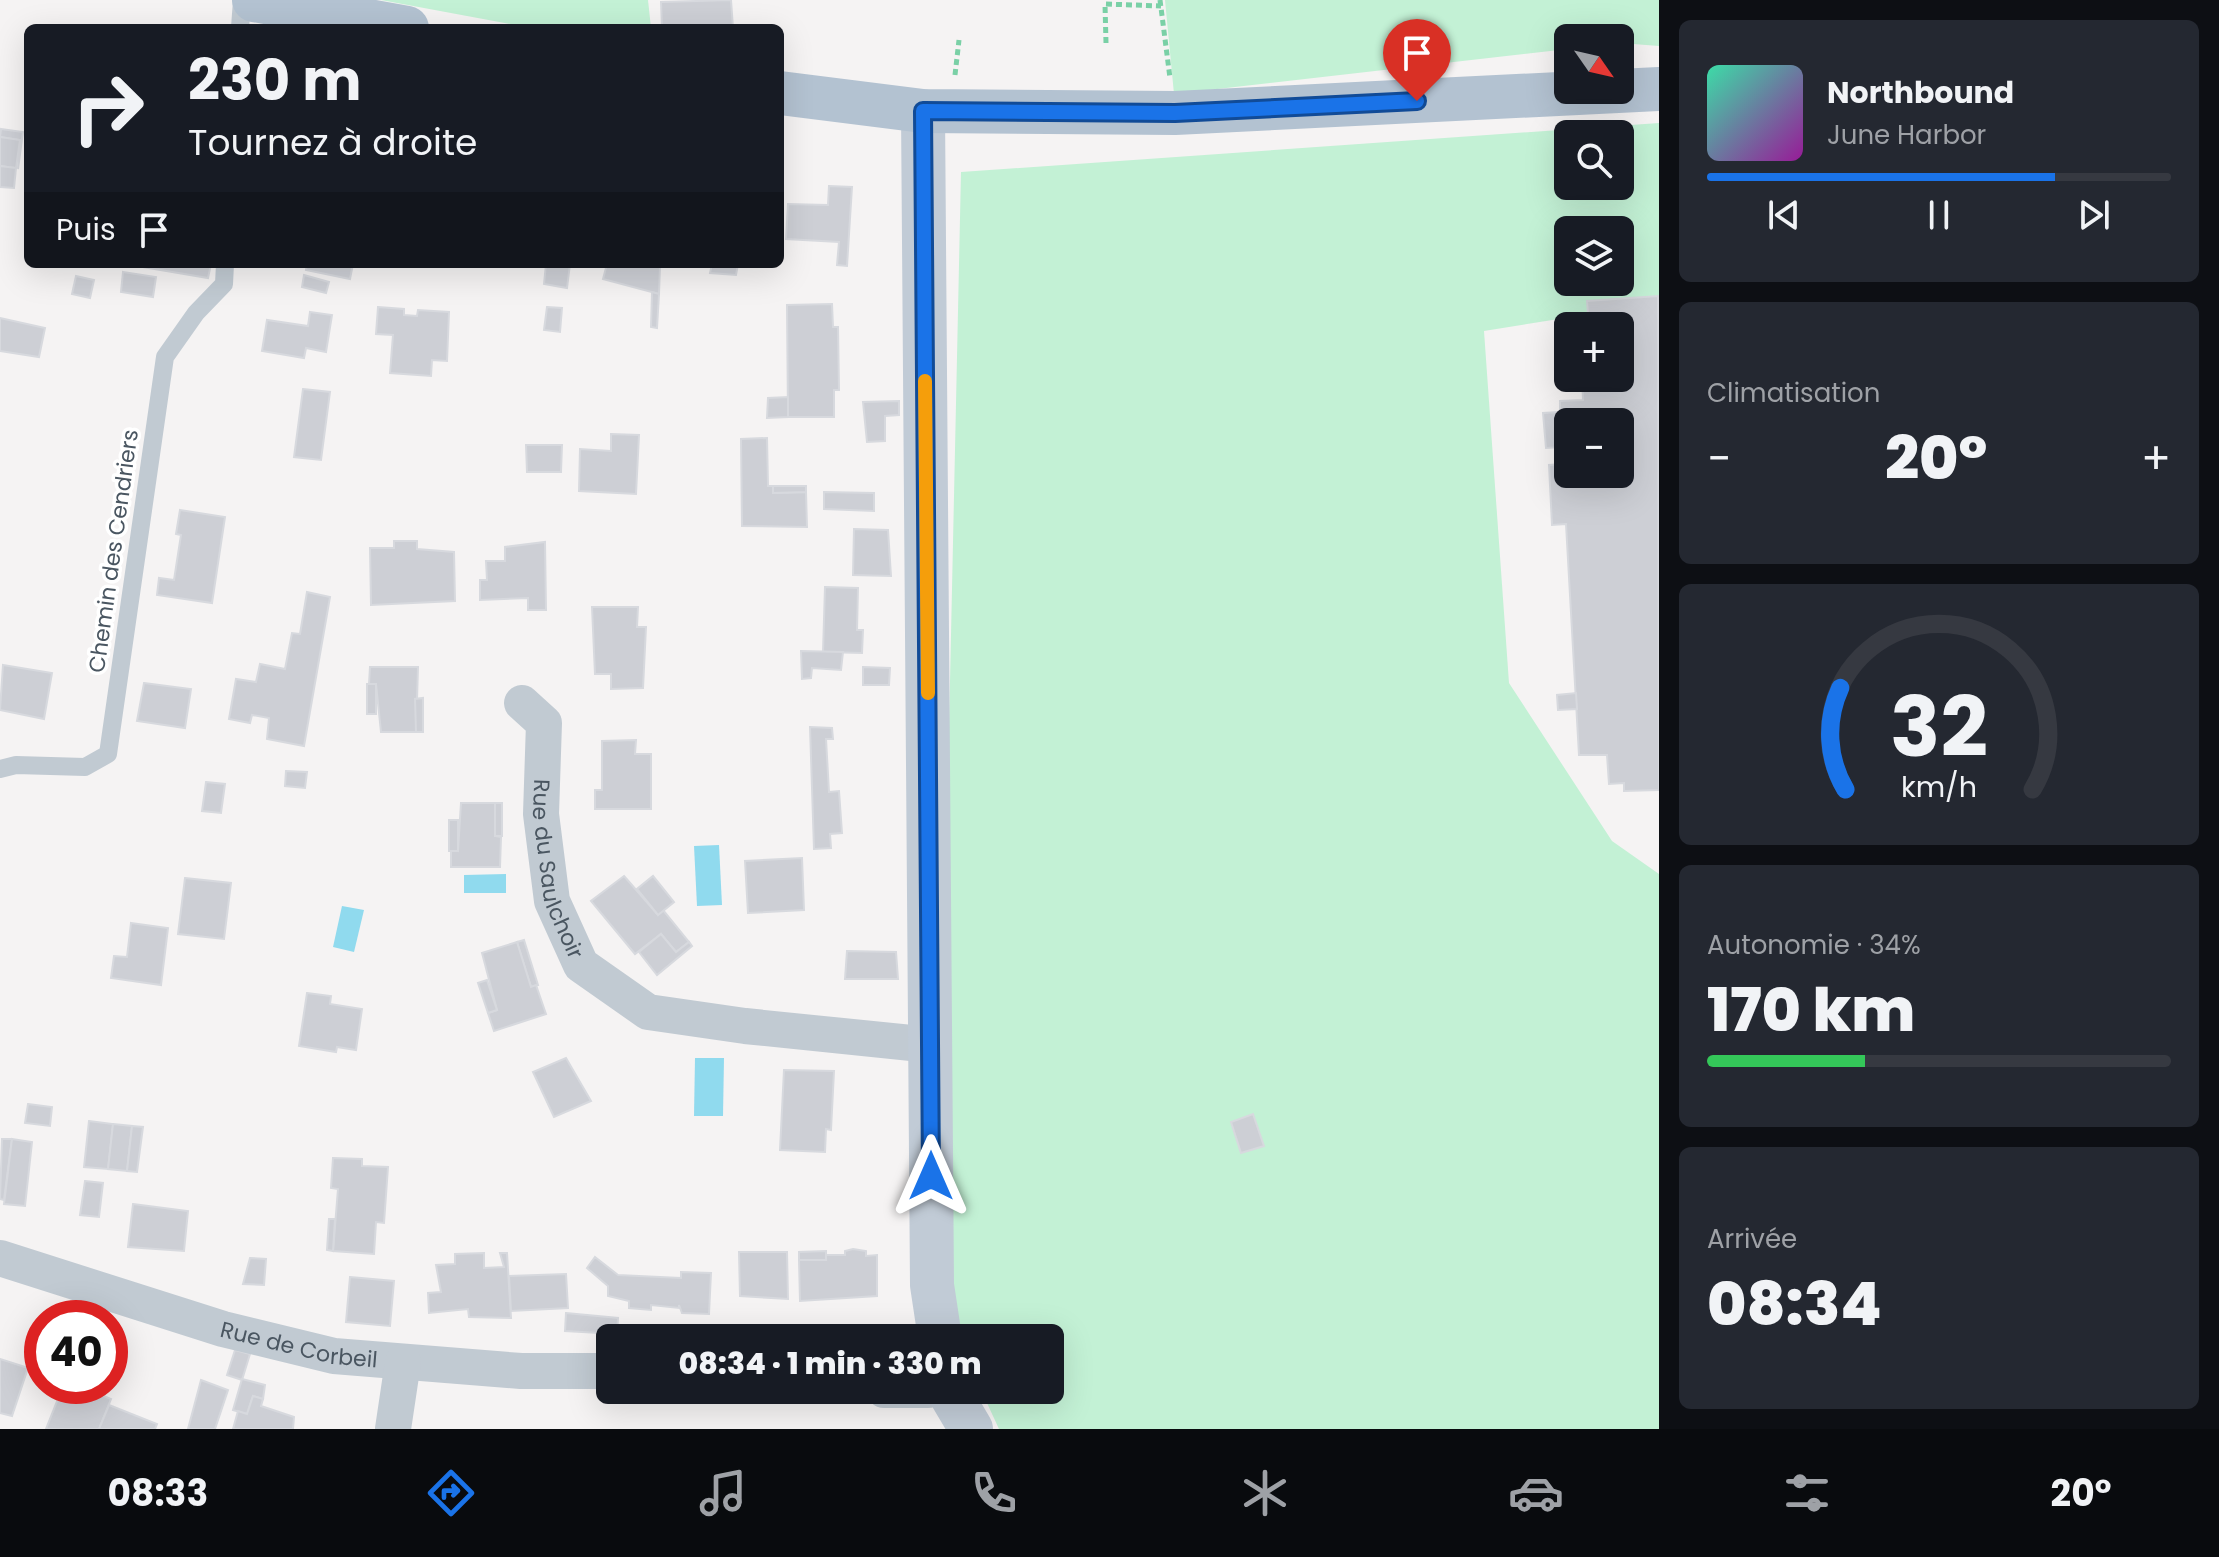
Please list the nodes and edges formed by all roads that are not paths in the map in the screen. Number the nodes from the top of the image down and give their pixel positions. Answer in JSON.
{"nodes":[{"id":1,"x":242,"y":0,"type":"edge"},
{"id":2,"x":254,"y":0,"type":"edge"},
{"id":3,"x":240,"y":24,"type":"edge"},
{"id":4,"x":385,"y":24,"type":"edge"},
{"id":5,"x":1659,"y":89,"type":"edge"},
{"id":6,"x":784,"y":93,"type":"edge"},
{"id":7,"x":938,"y":98,"type":"junction"},
{"id":8,"x":225,"y":268,"type":"edge"},
{"id":9,"x":522,"y":703,"type":"dead end"},
{"id":10,"x":0,"y":769,"type":"edge"},
{"id":11,"x":931,"y":1045,"type":"junction"},
{"id":12,"x":0,"y":1258,"type":"edge"},
{"id":13,"x":938,"y":1324,"type":"edge"},
{"id":14,"x":403,"y":1362,"type":"junction"},
{"id":15,"x":596,"y":1371,"type":"edge"},
{"id":16,"x":956,"y":1404,"type":"edge"},
{"id":17,"x":393,"y":1429,"type":"edge"},
{"id":18,"x":971,"y":1429,"type":"edge"}],
"edges":[{"from":1,"to":3,"type":"lane"},
{"from":2,"to":4,"type":"main road"},
{"from":5,"to":7,"type":"main road"},
{"from":6,"to":7,"type":"main road"},
{"from":7,"to":11,"type":"street"},
{"from":8,"to":10,"type":"lane","name":"Chemin des Cendriers"},
{"from":9,"to":11,"type":"street","name":"Rue du Saulchoir"},
{"from":11,"to":13,"type":"street"},
{"from":12,"to":14,"type":"street","name":"Rue de Corbeil"},
{"from":14,"to":15,"type":"street","name":"Rue de Corbeil"},
{"from":14,"to":17,"type":"street"},
{"from":16,"to":18,"type":"street"}]}
